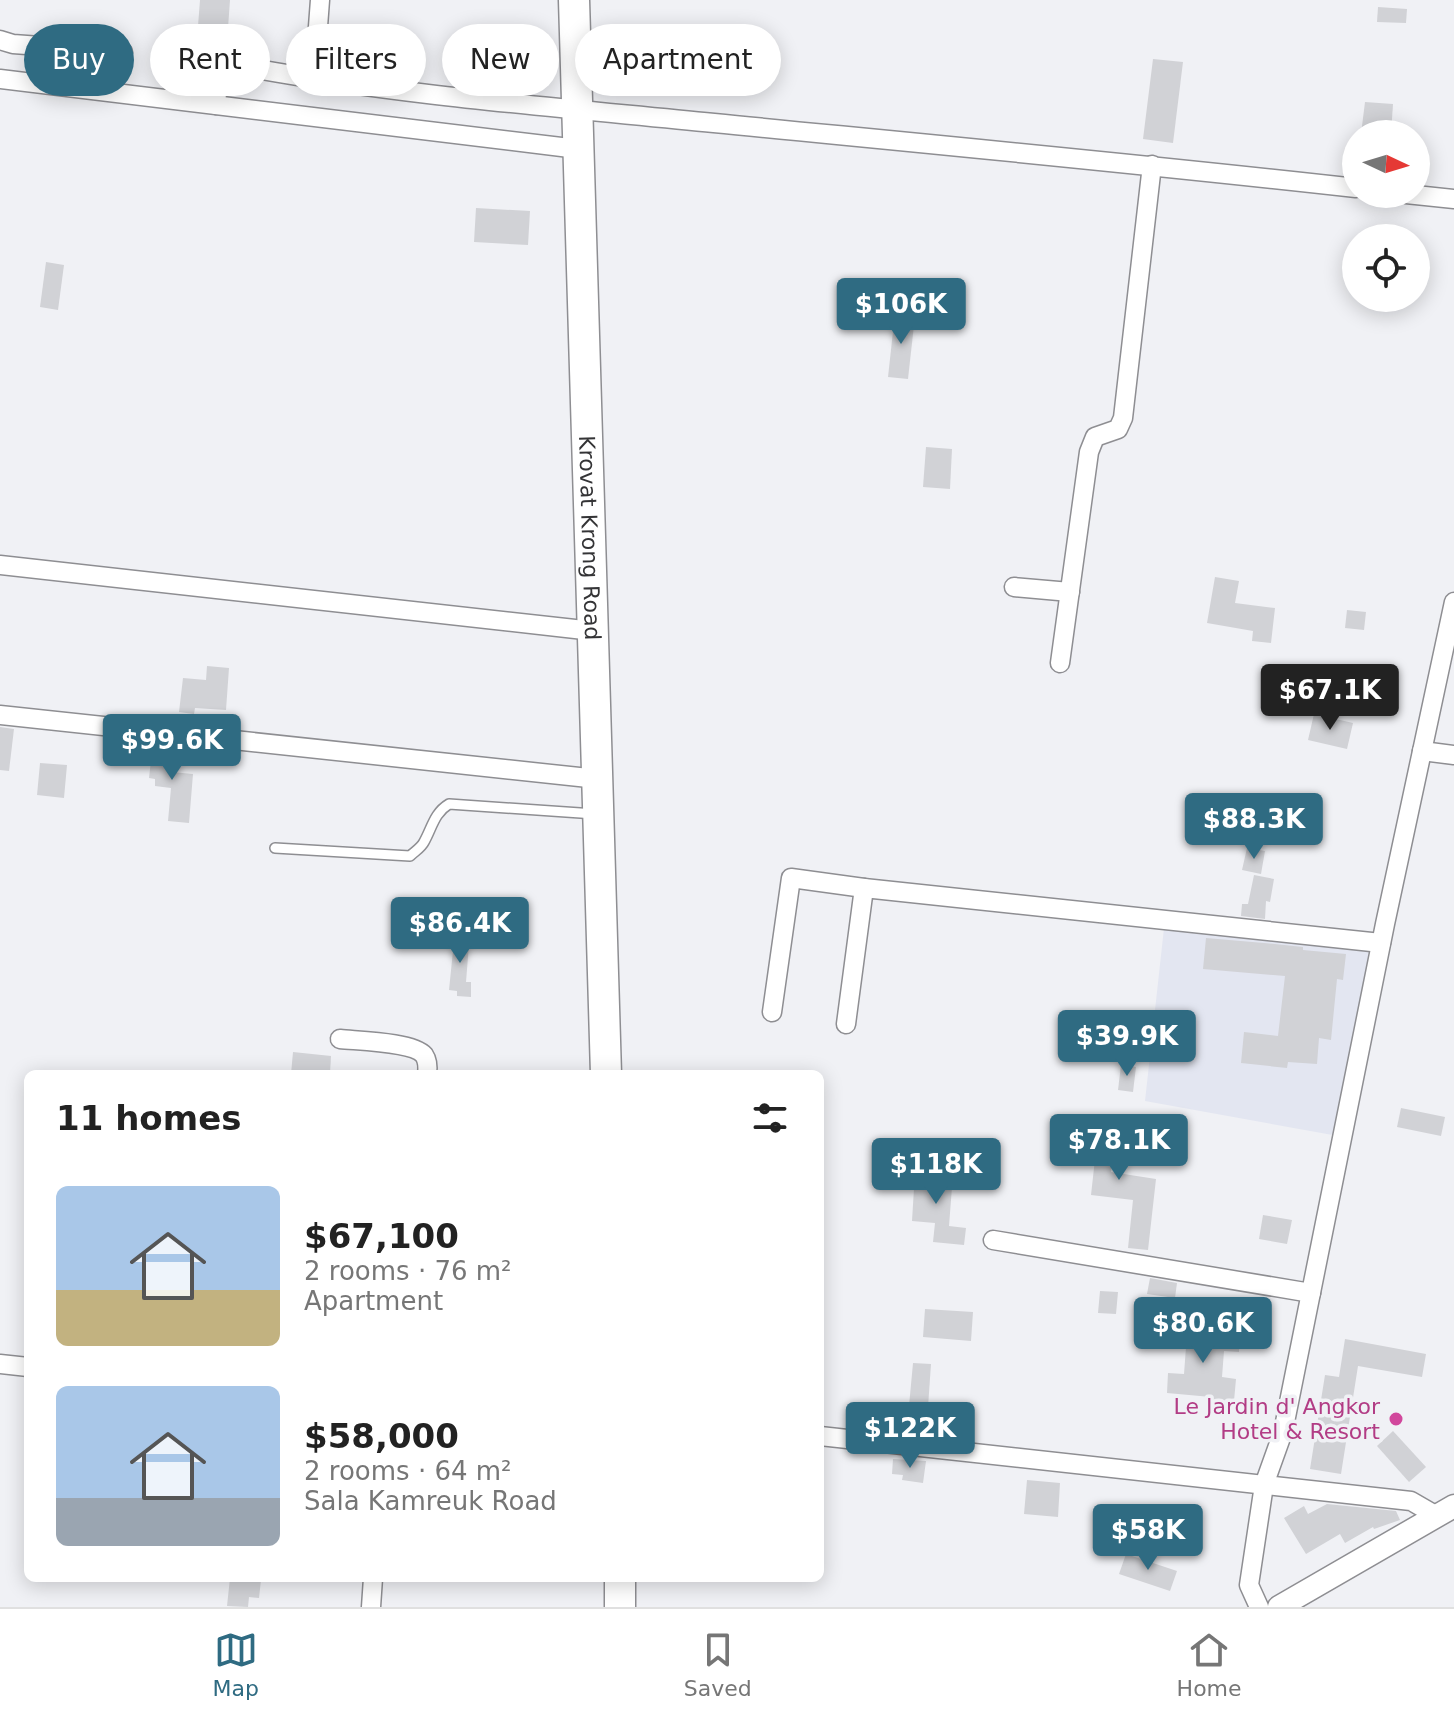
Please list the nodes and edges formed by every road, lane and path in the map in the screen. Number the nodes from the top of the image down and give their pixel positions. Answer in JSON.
{"nodes":[{"id":1,"x":320,"y":0,"type":"edge"},
{"id":2,"x":574,"y":0,"type":"edge"},
{"id":3,"x":318,"y":24,"type":"edge"},
{"id":4,"x":0,"y":40,"type":"edge"},
{"id":5,"x":24,"y":45,"type":"edge"},
{"id":6,"x":286,"y":75,"type":"edge"},
{"id":7,"x":0,"y":79,"type":"edge"},
{"id":8,"x":426,"y":93,"type":"edge"},
{"id":9,"x":216,"y":105,"type":"junction"},
{"id":10,"x":577,"y":110,"type":"junction"},
{"id":11,"x":578,"y":149,"type":"junction"},
{"id":12,"x":1152,"y":165,"type":"junction"},
{"id":13,"x":1342,"y":186,"type":"edge"},
{"id":14,"x":1430,"y":196,"type":"edge"},
{"id":15,"x":1454,"y":199,"type":"edge"},
{"id":16,"x":0,"y":565,"type":"edge"},
{"id":17,"x":1014,"y":587,"type":"dead end"},
{"id":18,"x":1070,"y":592,"type":"junction"},
{"id":19,"x":1454,"y":602,"type":"edge"},
{"id":20,"x":593,"y":631,"type":"junction"},
{"id":21,"x":1060,"y":663,"type":"dead end"},
{"id":22,"x":0,"y":715,"type":"edge"},
{"id":23,"x":1422,"y":751,"type":"junction"},
{"id":24,"x":1454,"y":755,"type":"edge"},
{"id":25,"x":598,"y":779,"type":"junction"},
{"id":26,"x":598,"y":815,"type":"junction"},
{"id":27,"x":275,"y":848,"type":"dead end"},
{"id":28,"x":864,"y":888,"type":"junction"},
{"id":29,"x":1381,"y":943,"type":"junction"},
{"id":30,"x":772,"y":1012,"type":"dead end"},
{"id":31,"x":846,"y":1024,"type":"dead end"},
{"id":32,"x":340,"y":1039,"type":"dead end"},
{"id":33,"x":427,"y":1070,"type":"edge"},
{"id":34,"x":606,"y":1070,"type":"edge"},
{"id":35,"x":993,"y":1240,"type":"dead end"},
{"id":36,"x":1311,"y":1293,"type":"junction"},
{"id":37,"x":0,"y":1364,"type":"edge"},
{"id":38,"x":24,"y":1367,"type":"edge"},
{"id":39,"x":824,"y":1436,"type":"edge"},
{"id":40,"x":1264,"y":1485,"type":"junction"},
{"id":41,"x":1446,"y":1511,"type":"edge"},
{"id":42,"x":373,"y":1582,"type":"edge"},
{"id":43,"x":620,"y":1582,"type":"edge"},
{"id":44,"x":371,"y":1607,"type":"edge"},
{"id":45,"x":620,"y":1607,"type":"edge"},
{"id":46,"x":1259,"y":1607,"type":"edge"},
{"id":47,"x":1279,"y":1607,"type":"edge"}],
"edges":[{"from":1,"to":3,"type":"street"},
{"from":2,"to":10,"type":"highway","name":"Krovat Krong Road"},
{"from":4,"to":5,"type":"street"},
{"from":6,"to":9,"type":"street"},
{"from":7,"to":9,"type":"street"},
{"from":8,"to":10,"type":"street"},
{"from":9,"to":11,"type":"street"},
{"from":10,"to":11,"type":"highway","name":"Krovat Krong Road"},
{"from":10,"to":12,"type":"street"},
{"from":11,"to":20,"type":"highway","name":"Krovat Krong Road"},
{"from":12,"to":13,"type":"street"},
{"from":12,"to":18,"type":"street"},
{"from":14,"to":15,"type":"street"},
{"from":16,"to":20,"type":"street"},
{"from":17,"to":18,"type":"street"},
{"from":18,"to":21,"type":"street"},
{"from":19,"to":23,"type":"street"},
{"from":20,"to":25,"type":"highway","name":"Krovat Krong Road"},
{"from":22,"to":25,"type":"street"},
{"from":23,"to":24,"type":"street"},
{"from":23,"to":29,"type":"street"},
{"from":25,"to":26,"type":"highway","name":"Krovat Krong Road"},
{"from":26,"to":27,"type":"lane"},
{"from":26,"to":34,"type":"highway","name":"Krovat Krong Road"},
{"from":28,"to":29,"type":"street"},
{"from":28,"to":30,"type":"street"},
{"from":28,"to":31,"type":"street"},
{"from":29,"to":36,"type":"street"},
{"from":32,"to":33,"type":"street"},
{"from":35,"to":36,"type":"street"},
{"from":36,"to":40,"type":"street"},
{"from":37,"to":38,"type":"street"},
{"from":39,"to":40,"type":"street"},
{"from":40,"to":41,"type":"street"},
{"from":40,"to":46,"type":"street"},
{"from":41,"to":47,"type":"street"},
{"from":42,"to":44,"type":"street"},
{"from":43,"to":45,"type":"highway"}]}
